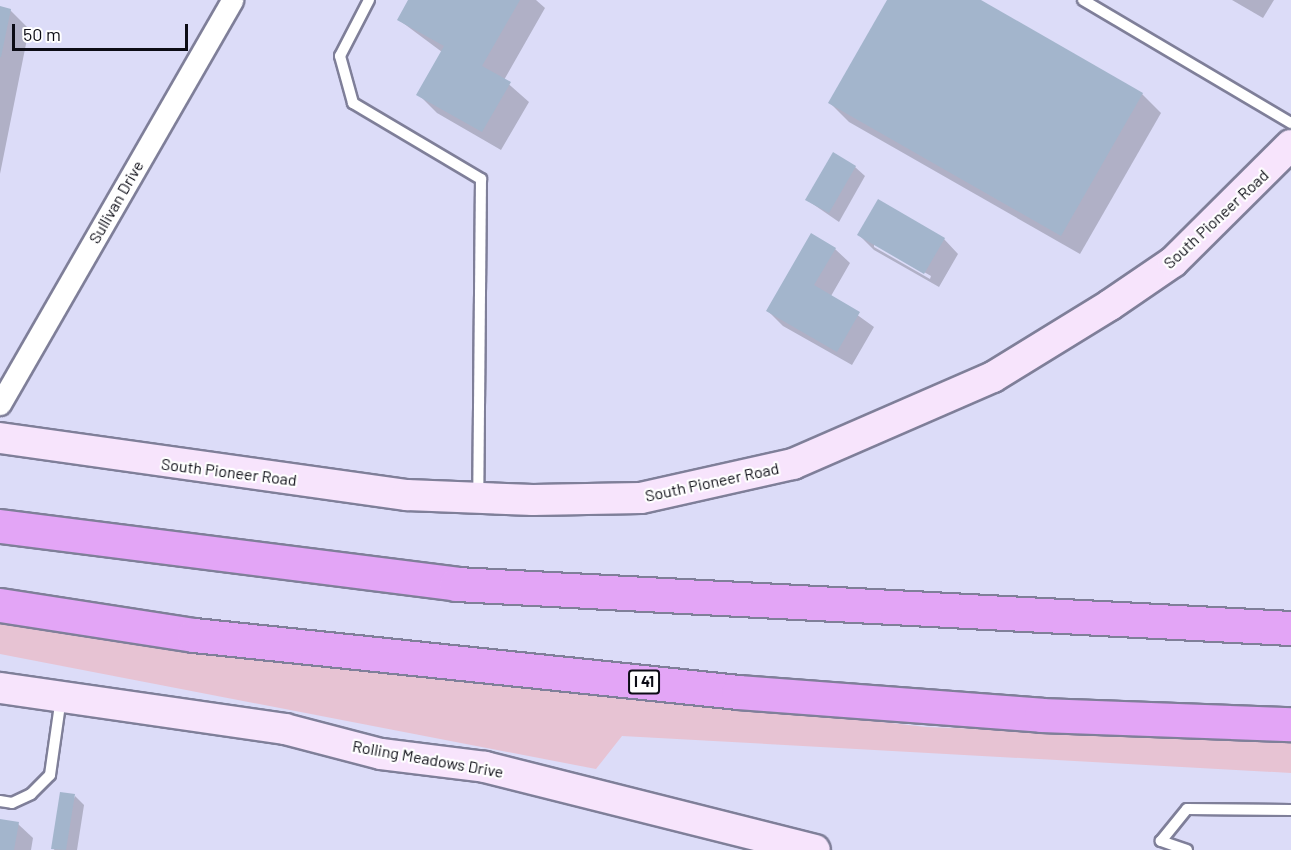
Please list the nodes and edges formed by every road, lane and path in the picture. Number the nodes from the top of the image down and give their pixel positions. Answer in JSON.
{"nodes":[{"id":1,"x":232,"y":0,"type":"edge"},
{"id":2,"x":369,"y":0,"type":"edge"},
{"id":3,"x":1083,"y":0,"type":"edge"},
{"id":4,"x":1291,"y":123,"type":"edge"},
{"id":5,"x":1291,"y":145,"type":"edge"},
{"id":6,"x":0,"y":404,"type":"edge"},
{"id":7,"x":0,"y":438,"type":"edge"},
{"id":8,"x":478,"y":498,"type":"junction"},
{"id":9,"x":0,"y":526,"type":"edge"},
{"id":10,"x":0,"y":605,"type":"edge"},
{"id":11,"x":1291,"y":628,"type":"edge"},
{"id":12,"x":0,"y":688,"type":"edge"},
{"id":13,"x":61,"y":698,"type":"junction"},
{"id":14,"x":1291,"y":724,"type":"edge"},
{"id":15,"x":0,"y":801,"type":"edge"},
{"id":16,"x":1291,"y":810,"type":"edge"},
{"id":17,"x":815,"y":850,"type":"edge"},
{"id":18,"x":1187,"y":850,"type":"edge"}],
"edges":[{"from":1,"to":6,"type":"street","name":"Sullivan Drive"},
{"from":2,"to":8,"type":"lane"},
{"from":3,"to":4,"type":"lane"},
{"from":5,"to":8,"type":"main road","name":"South Pioneer Road"},
{"from":7,"to":8,"type":"main road","name":"South Pioneer Road"},
{"from":9,"to":11,"type":"highway"},
{"from":10,"to":14,"type":"highway","number":"I 41"},
{"from":12,"to":13,"type":"main road","name":"Rolling Meadows Drive"},
{"from":13,"to":15,"type":"lane"},
{"from":13,"to":17,"type":"main road","name":"Rolling Meadows Drive"},
{"from":16,"to":18,"type":"lane"}]}
